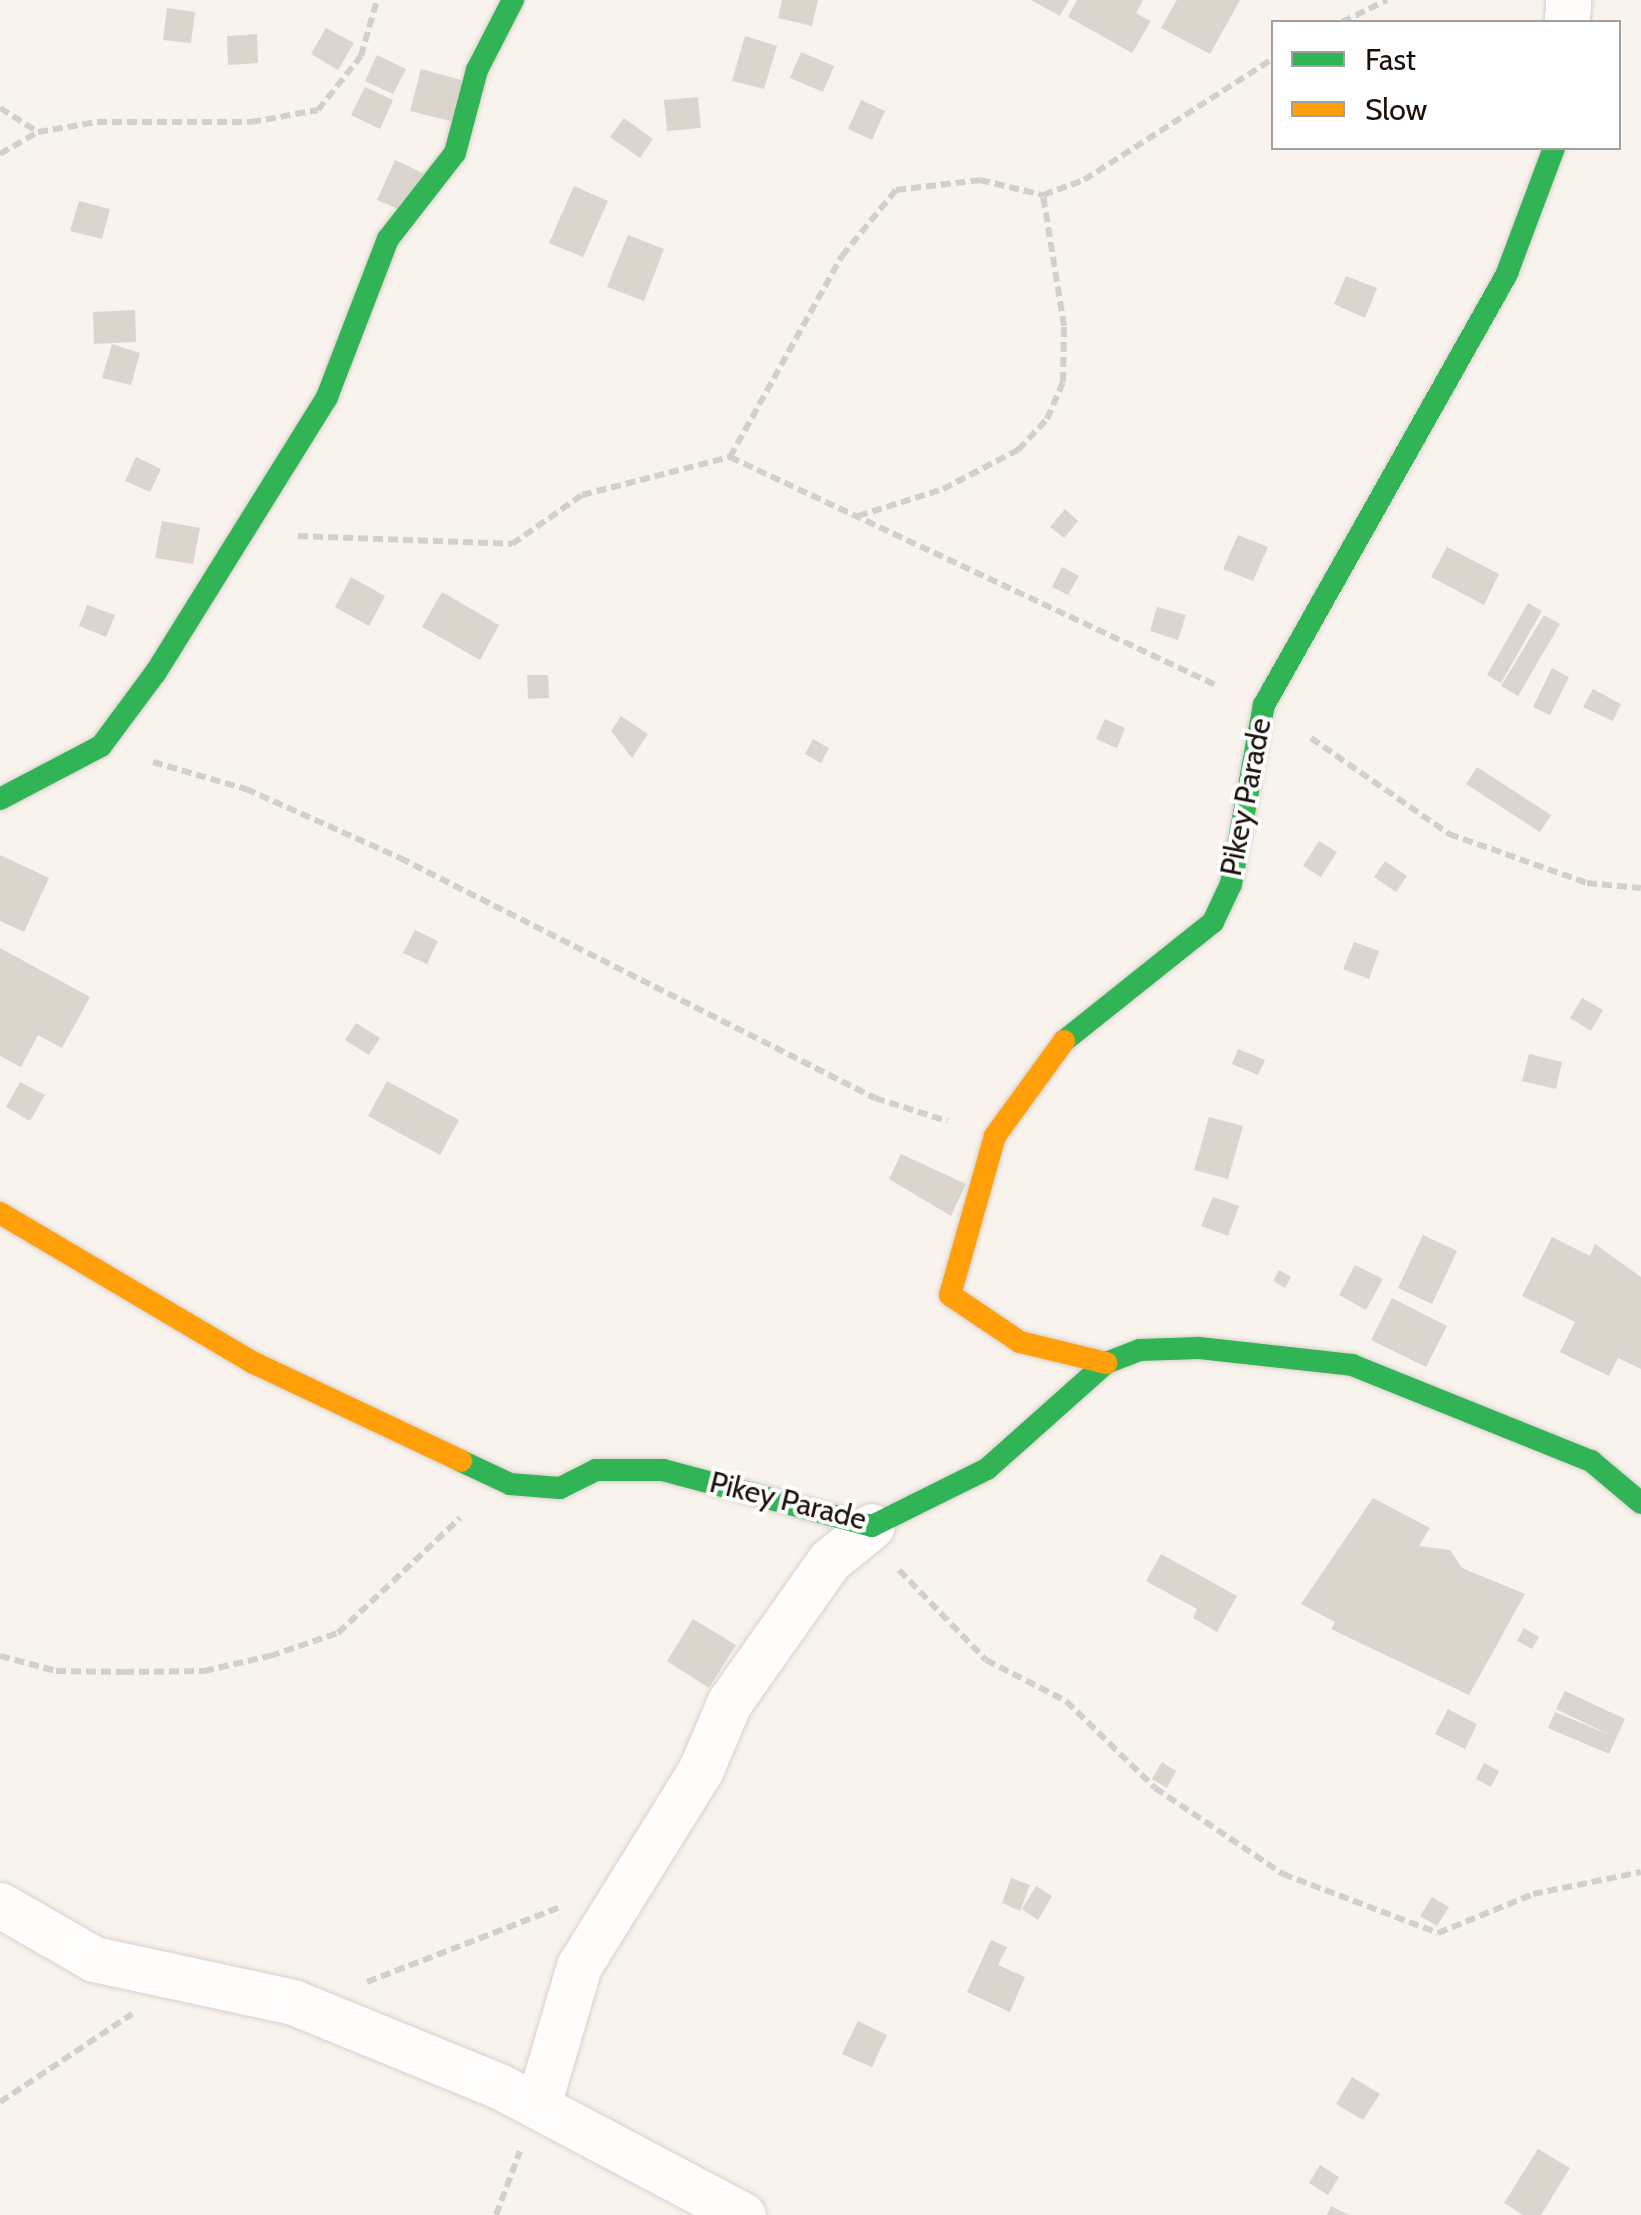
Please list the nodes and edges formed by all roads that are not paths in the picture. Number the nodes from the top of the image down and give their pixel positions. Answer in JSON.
{"nodes":[{"id":1,"x":513,"y":0,"type":"edge"},
{"id":2,"x":1553,"y":150,"type":"edge"},
{"id":3,"x":0,"y":800,"type":"edge"},
{"id":4,"x":0,"y":1213,"type":"edge"},
{"id":5,"x":1106,"y":1362,"type":"junction"},
{"id":6,"x":1641,"y":1503,"type":"edge"},
{"id":7,"x":872,"y":1526,"type":"junction"},
{"id":8,"x":0,"y":1905,"type":"edge"},
{"id":9,"x":538,"y":2105,"type":"junction"},
{"id":10,"x":743,"y":2215,"type":"edge"}],
"edges":[{"from":1,"to":3,"type":"street"},
{"from":2,"to":5,"type":"street","name":"Pikey Parade"},
{"from":4,"to":7,"type":"street","name":"Pikey Parade"},
{"from":5,"to":6,"type":"street","name":"Pikey Parade"},
{"from":5,"to":7,"type":"street","name":"Pikey Parade"},
{"from":7,"to":9,"type":"street"},
{"from":8,"to":9,"type":"street"},
{"from":9,"to":10,"type":"street"}]}
